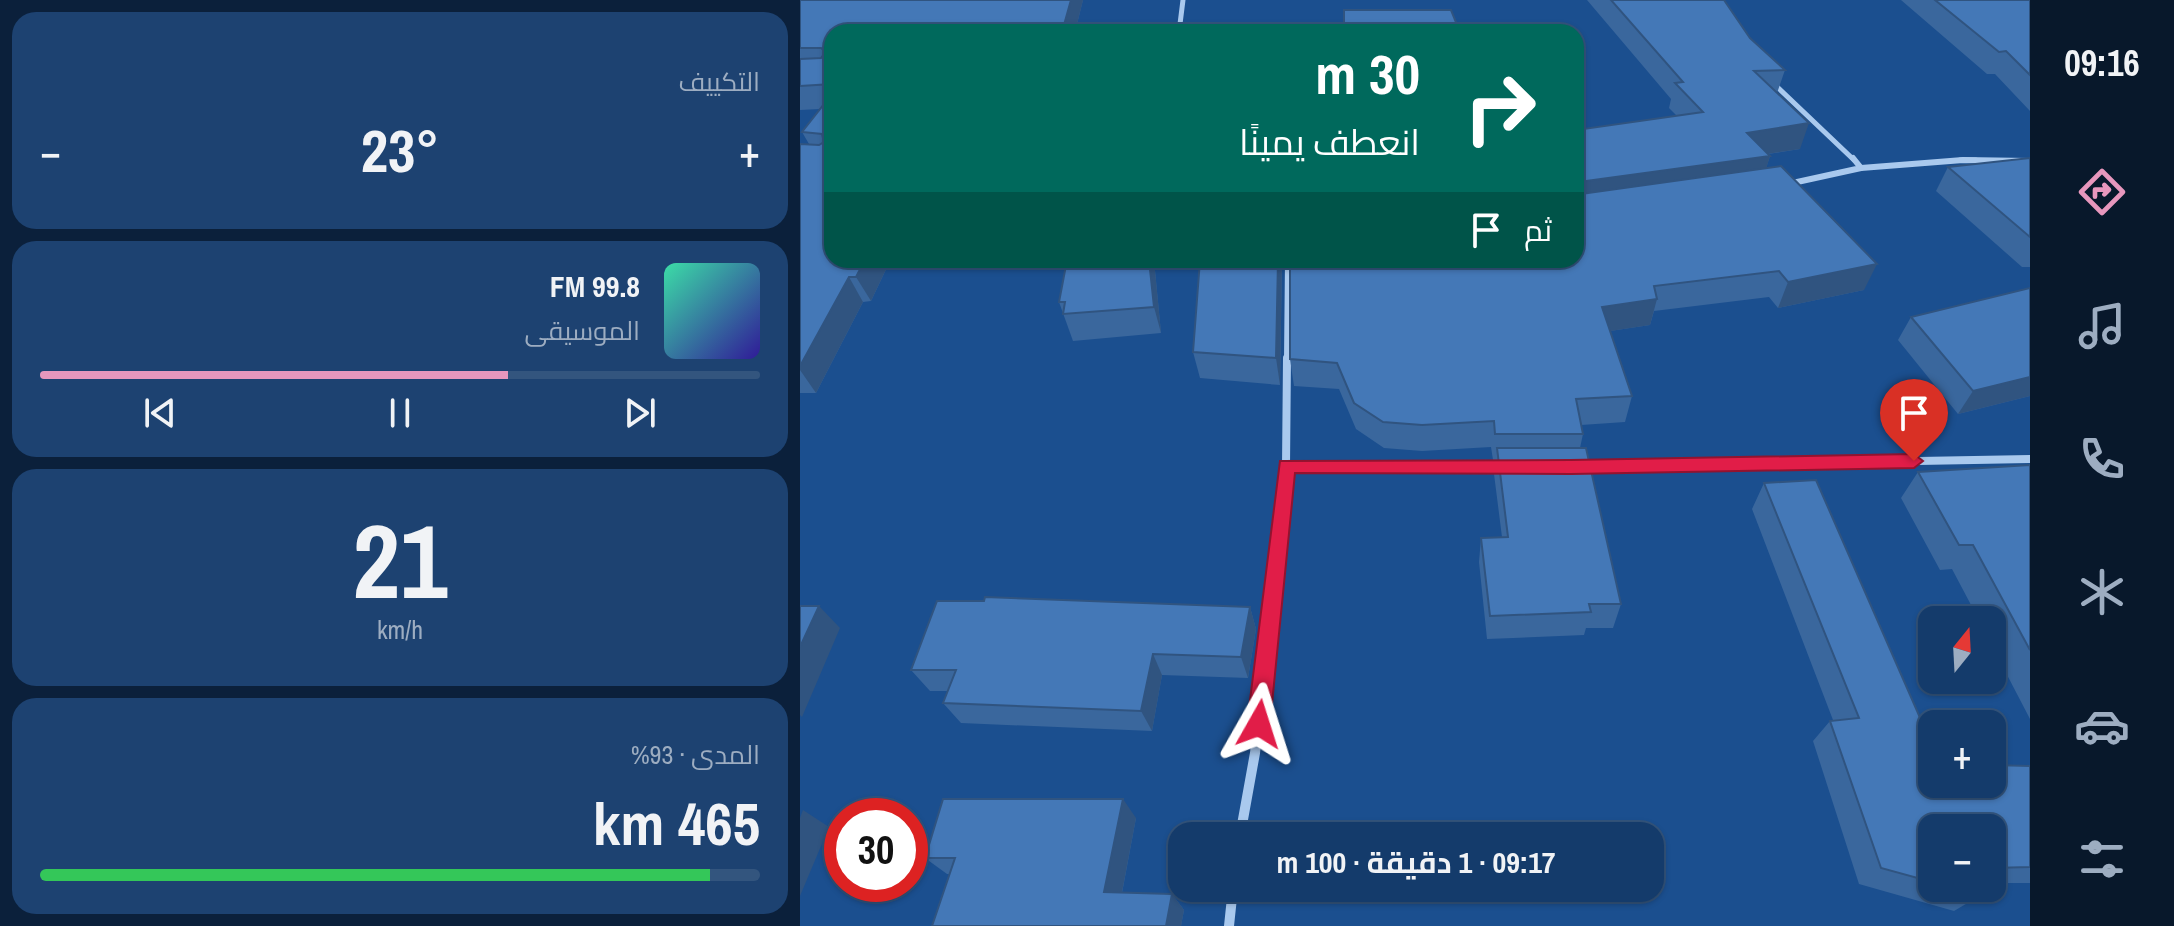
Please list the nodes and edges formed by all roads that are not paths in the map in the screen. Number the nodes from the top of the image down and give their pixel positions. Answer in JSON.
{"nodes":[{"id":1,"x":1183,"y":0,"type":"edge"},
{"id":2,"x":1180,"y":24,"type":"edge"},
{"id":3,"x":1769,"y":79,"type":"edge"},
{"id":4,"x":2030,"y":161,"type":"edge"},
{"id":5,"x":1861,"y":168,"type":"junction"},
{"id":6,"x":1773,"y":187,"type":"edge"},
{"id":7,"x":1288,"y":268,"type":"edge"},
{"id":8,"x":2030,"y":459,"type":"edge"},
{"id":9,"x":1286,"y":466,"type":"junction"},
{"id":10,"x":1523,"y":467,"type":"edge"},
{"id":11,"x":1571,"y":467,"type":"edge"},
{"id":12,"x":1243,"y":822,"type":"edge"},
{"id":13,"x":1232,"y":902,"type":"edge"},
{"id":14,"x":1229,"y":926,"type":"edge"}],
"edges":[{"from":1,"to":2,"type":"street"},
{"from":3,"to":5,"type":"street"},
{"from":4,"to":5,"type":"street"},
{"from":5,"to":6,"type":"street"},
{"from":7,"to":9,"type":"street"},
{"from":8,"to":11,"type":"street"},
{"from":9,"to":10,"type":"street"},
{"from":9,"to":12,"type":"street"},
{"from":13,"to":14,"type":"street"}]}
